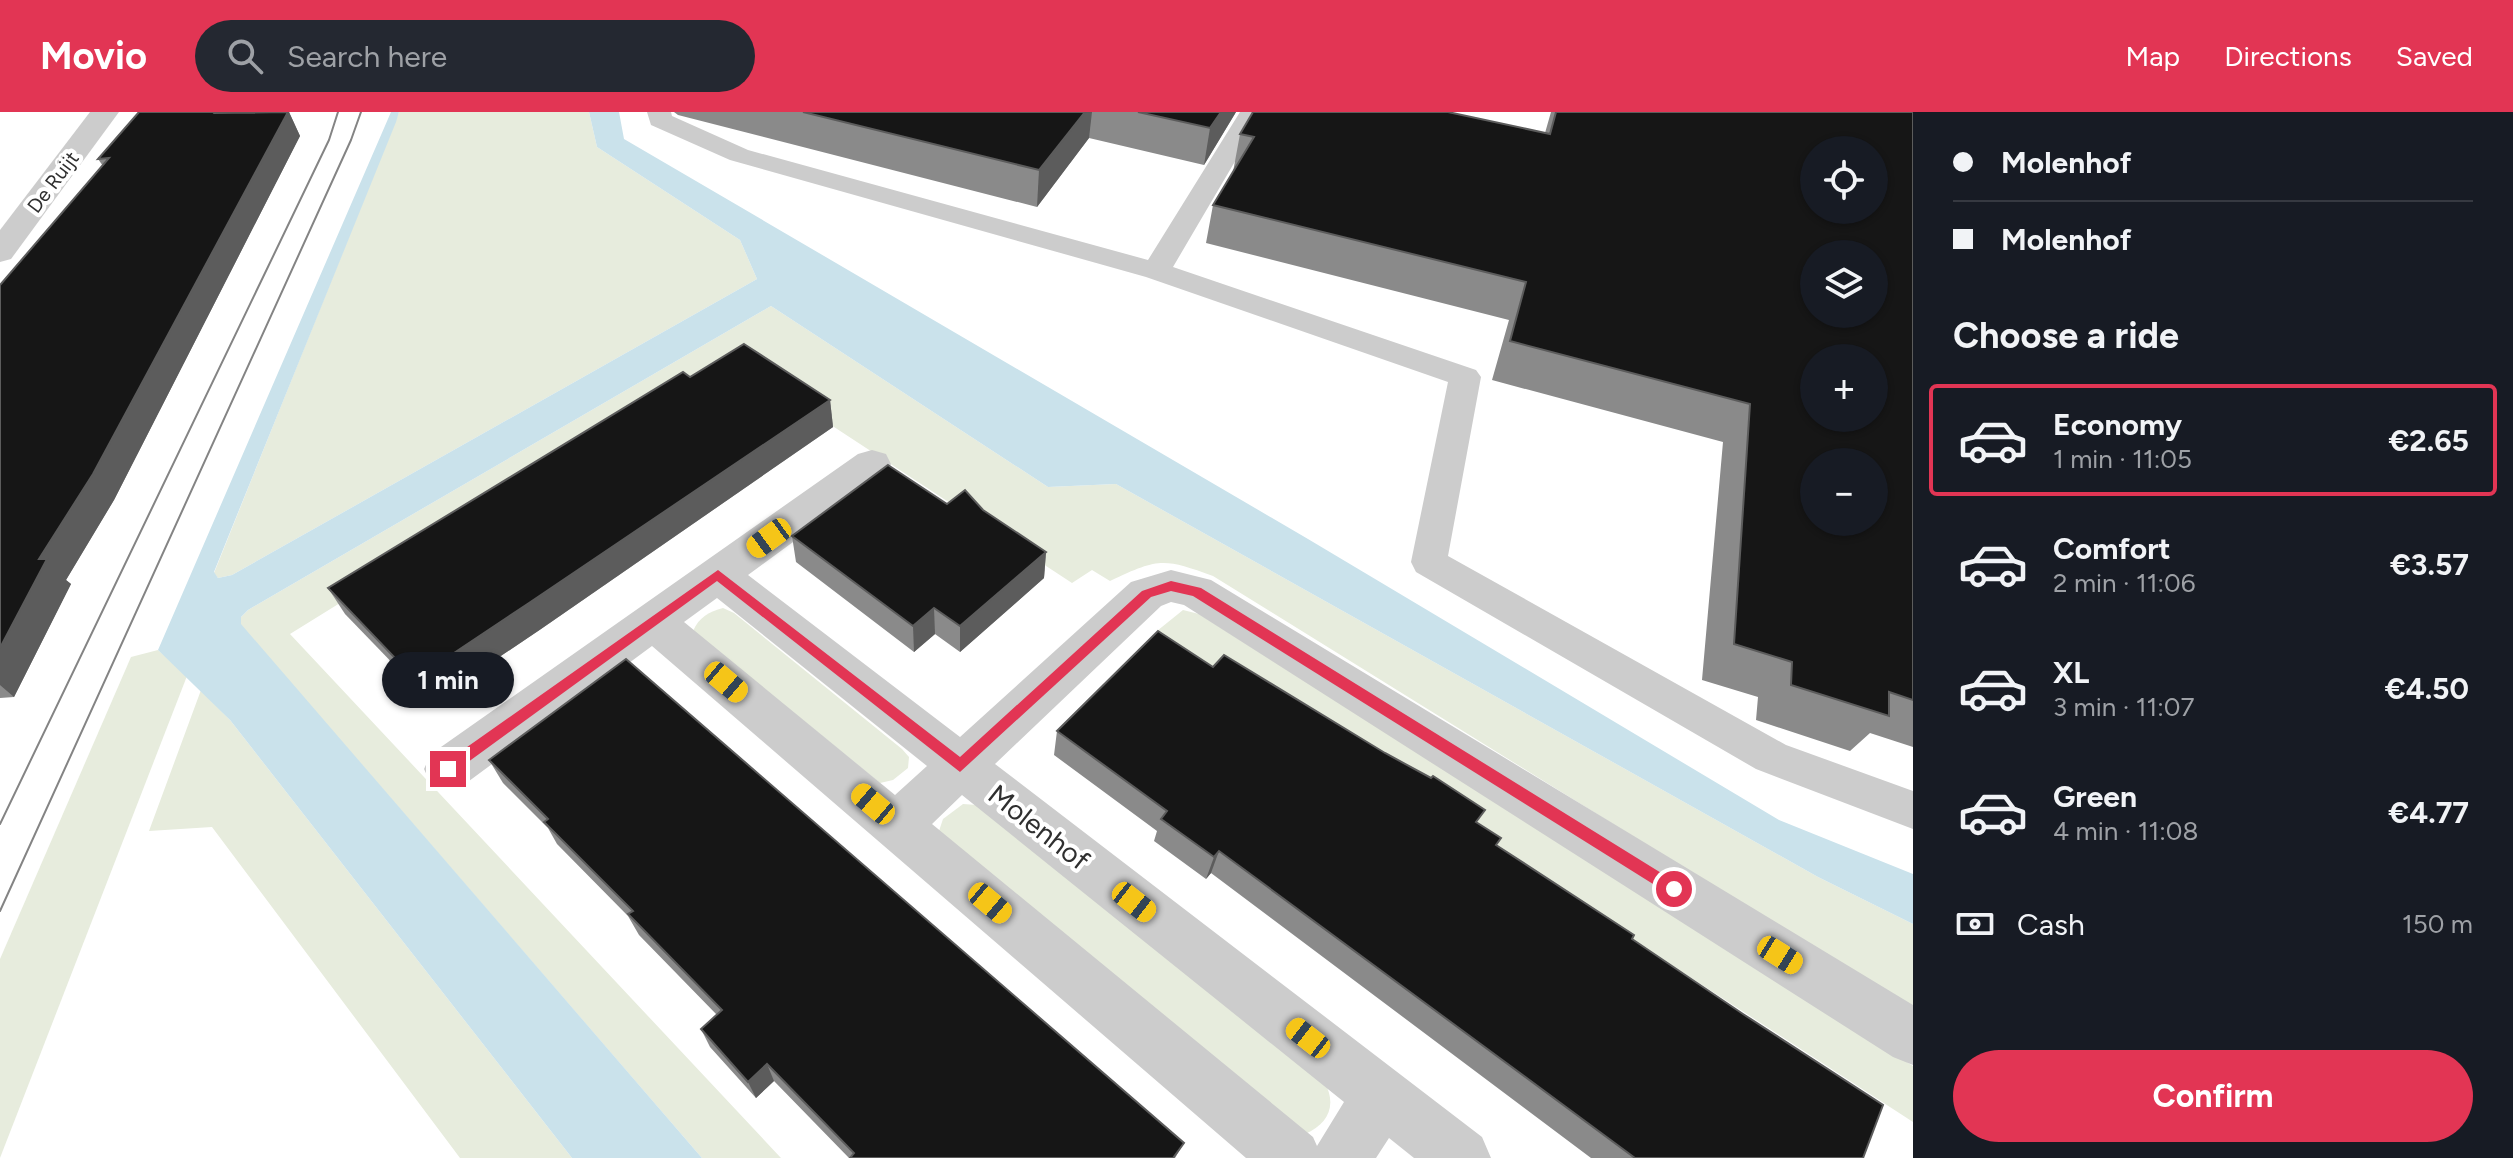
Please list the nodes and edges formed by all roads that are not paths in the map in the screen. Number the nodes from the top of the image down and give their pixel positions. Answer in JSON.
{"nodes":[{"id":1,"x":105,"y":112,"type":"edge"},
{"id":2,"x":659,"y":112,"type":"edge"},
{"id":3,"x":1252,"y":112,"type":"edge"},
{"id":4,"x":0,"y":252,"type":"edge"},
{"id":5,"x":1156,"y":271,"type":"junction"},
{"id":6,"x":872,"y":464,"type":"dead end"},
{"id":7,"x":718,"y":575,"type":"junction"},
{"id":8,"x":653,"y":621,"type":"junction"},
{"id":9,"x":960,"y":766,"type":"junction"},
{"id":10,"x":448,"y":769,"type":"dead end"},
{"id":11,"x":1913,"y":810,"type":"edge"},
{"id":12,"x":897,"y":825,"type":"junction"},
{"id":13,"x":1913,"y":1037,"type":"edge"},
{"id":14,"x":1382,"y":1096,"type":"junction"},
{"id":15,"x":1292,"y":1158,"type":"edge"},
{"id":16,"x":1342,"y":1158,"type":"edge"},
{"id":17,"x":1461,"y":1158,"type":"edge"}],
"edges":[{"from":1,"to":4,"type":"street","name":"De Ruijt"},
{"from":2,"to":5,"type":"lane"},
{"from":3,"to":5,"type":"lane"},
{"from":5,"to":11,"type":"lane"},
{"from":6,"to":7,"type":"street"},
{"from":7,"to":8,"type":"street"},
{"from":7,"to":9,"type":"street","name":"Molenhof"},
{"from":8,"to":10,"type":"street"},
{"from":8,"to":12,"type":"street"},
{"from":9,"to":12,"type":"street"},
{"from":9,"to":13,"type":"street"},
{"from":9,"to":14,"type":"street","name":"Molenhof"},
{"from":12,"to":15,"type":"street"},
{"from":14,"to":16,"type":"street"},
{"from":14,"to":17,"type":"street","name":"Molenhof"}]}
